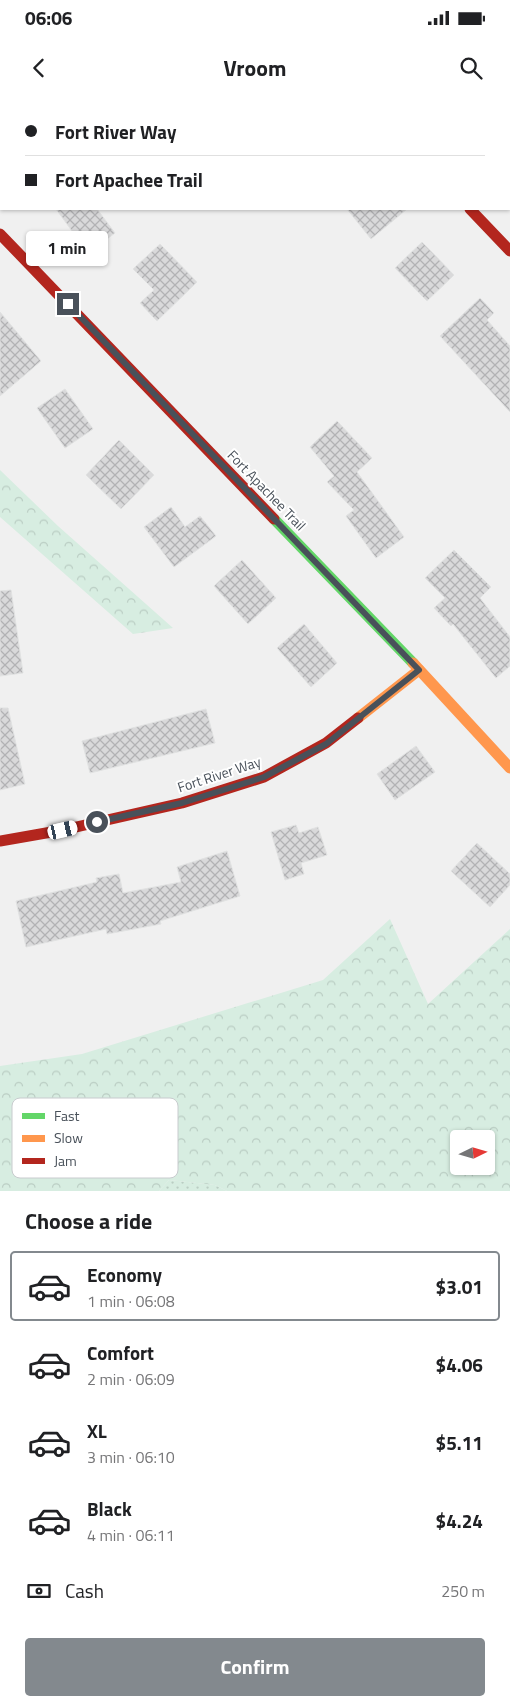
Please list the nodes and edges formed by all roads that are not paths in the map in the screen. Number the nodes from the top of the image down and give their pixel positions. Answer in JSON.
{"nodes":[{"id":1,"x":471,"y":210,"type":"edge"},
{"id":2,"x":0,"y":234,"type":"edge"},
{"id":3,"x":510,"y":251,"type":"edge"},
{"id":4,"x":419,"y":670,"type":"junction"},
{"id":5,"x":510,"y":768,"type":"edge"},
{"id":6,"x":0,"y":841,"type":"edge"}],
"edges":[{"from":1,"to":3,"type":"street"},
{"from":2,"to":4,"type":"street","name":"Fort Apachee Trail"},
{"from":4,"to":5,"type":"street","name":"Fort Apachee Trail"},
{"from":4,"to":6,"type":"street","name":"Fort River Way"}]}
